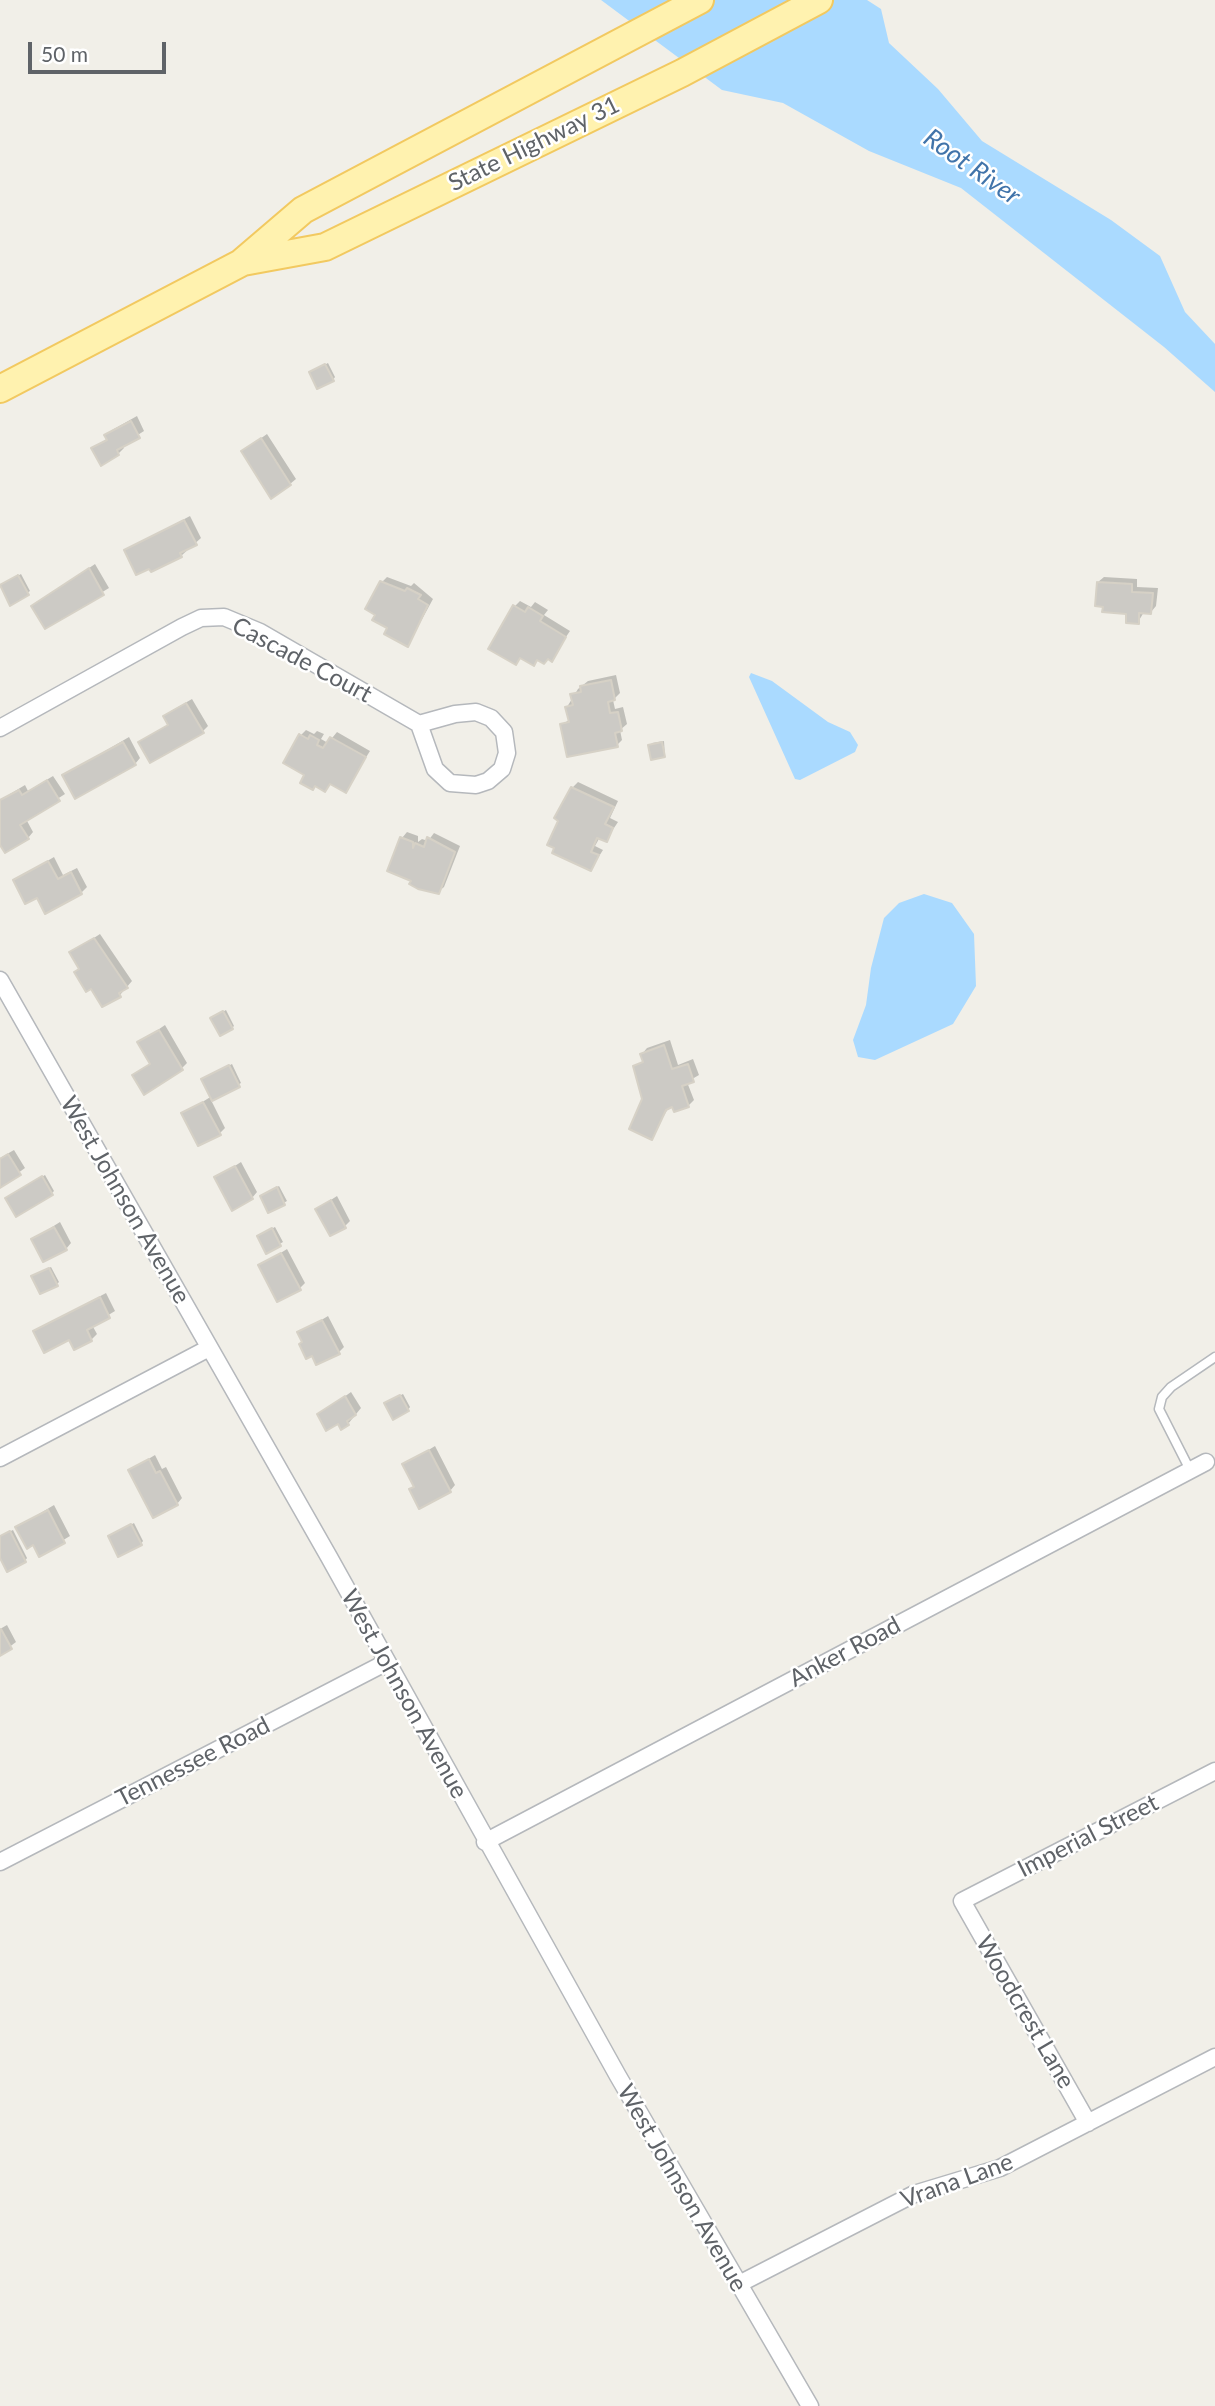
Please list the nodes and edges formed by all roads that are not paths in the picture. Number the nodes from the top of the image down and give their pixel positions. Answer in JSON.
{"nodes":[{"id":1,"x":699,"y":0,"type":"edge"},
{"id":2,"x":819,"y":0,"type":"edge"},
{"id":3,"x":241,"y":263,"type":"junction"},
{"id":4,"x":0,"y":389,"type":"edge"},
{"id":5,"x":419,"y":724,"type":"junction"},
{"id":6,"x":0,"y":728,"type":"edge"},
{"id":7,"x":0,"y":980,"type":"edge"},
{"id":8,"x":209,"y":1348,"type":"junction"},
{"id":9,"x":1215,"y":1357,"type":"edge"},
{"id":10,"x":0,"y":1458,"type":"edge"},
{"id":11,"x":1206,"y":1462,"type":"dead end"},
{"id":12,"x":1190,"y":1470,"type":"junction"},
{"id":13,"x":387,"y":1662,"type":"junction"},
{"id":14,"x":1215,"y":1771,"type":"edge"},
{"id":15,"x":485,"y":1842,"type":"junction"},
{"id":16,"x":0,"y":1862,"type":"edge"},
{"id":17,"x":962,"y":1901,"type":"joint"},
{"id":18,"x":1215,"y":2057,"type":"edge"},
{"id":19,"x":1088,"y":2123,"type":"junction"},
{"id":20,"x":737,"y":2285,"type":"junction"},
{"id":21,"x":810,"y":2406,"type":"edge"}],
"edges":[{"from":1,"to":3,"type":"main road","name":"State Highway 31"},
{"from":2,"to":3,"type":"main road","name":"State Highway 31"},
{"from":3,"to":4,"type":"main road","name":"State Highway 31"},
{"from":5,"to":5,"type":"street"},
{"from":5,"to":6,"type":"street","name":"Cascade Court"},
{"from":7,"to":8,"type":"street","name":"West Johnson Avenue"},
{"from":8,"to":10,"type":"street"},
{"from":8,"to":13,"type":"street","name":"West Johnson Avenue"},
{"from":9,"to":12,"type":"lane"},
{"from":11,"to":12,"type":"street","name":"Anker Road"},
{"from":12,"to":15,"type":"street","name":"Anker Road"},
{"from":13,"to":15,"type":"street","name":"West Johnson Avenue"},
{"from":13,"to":16,"type":"street","name":"Tennessee Road"},
{"from":14,"to":17,"type":"street","name":"Imperial Street"},
{"from":15,"to":20,"type":"street","name":"West Johnson Avenue"},
{"from":17,"to":19,"type":"street","name":"Woodcrest Lane"},
{"from":18,"to":19,"type":"street","name":"Vrana Lane"},
{"from":19,"to":20,"type":"street","name":"Vrana Lane"},
{"from":20,"to":21,"type":"street","name":"West Johnson Avenue"}]}
